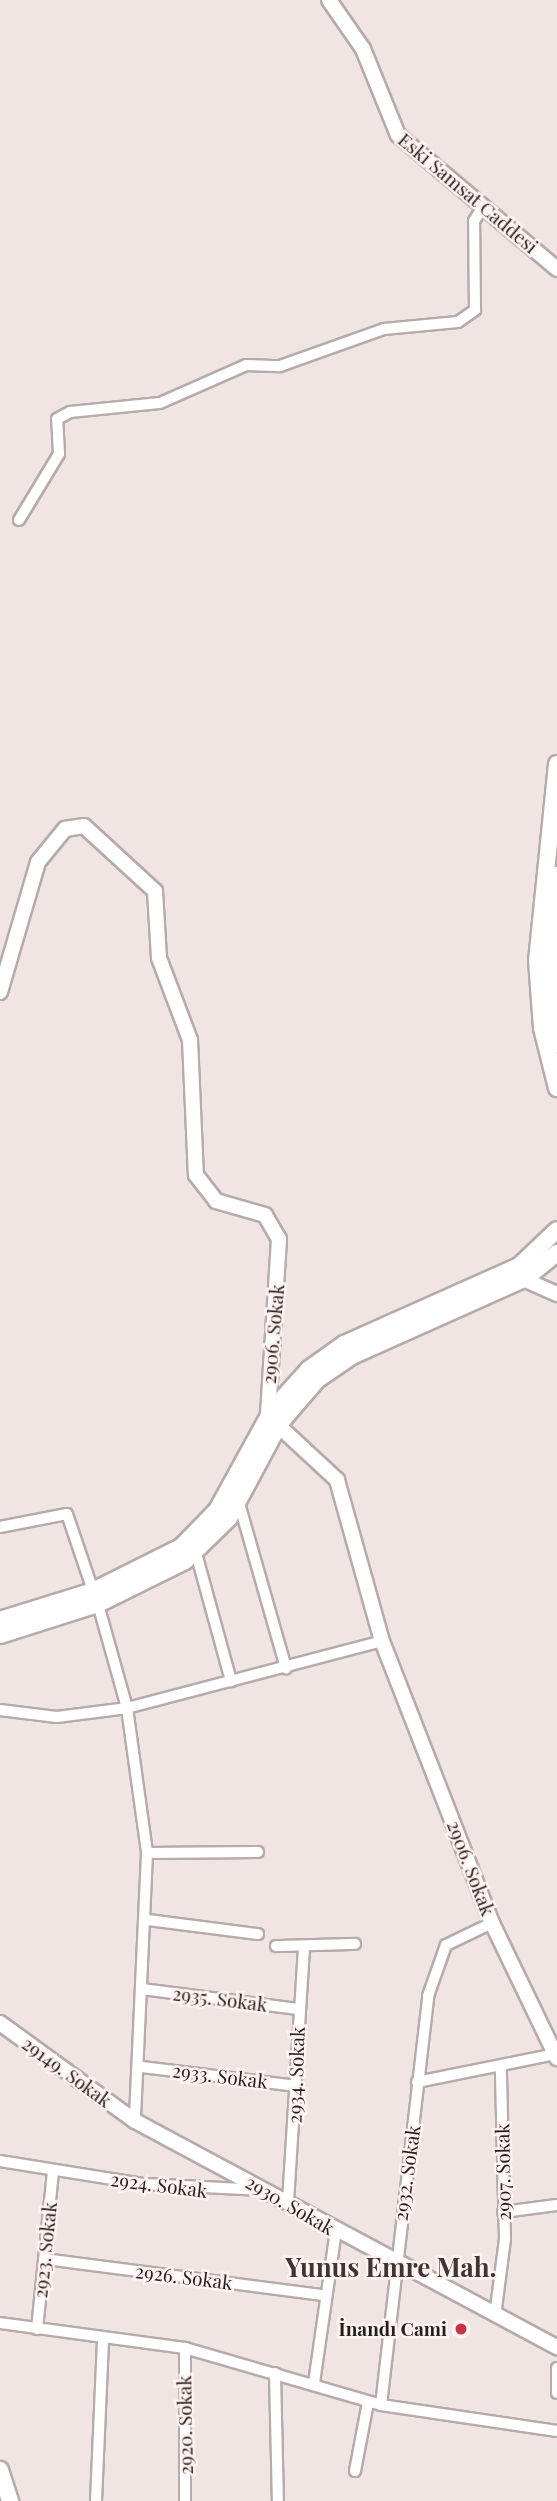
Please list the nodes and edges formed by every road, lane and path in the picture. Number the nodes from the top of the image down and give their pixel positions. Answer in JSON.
{"nodes":[{"id":1,"x":329,"y":0,"type":"edge"},
{"id":2,"x":482,"y":208,"type":"junction"},
{"id":3,"x":557,"y":270,"type":"edge"},
{"id":4,"x":19,"y":520,"type":"dead end"},
{"id":5,"x":557,"y":764,"type":"edge"},
{"id":6,"x":557,"y":875,"type":"edge"},
{"id":7,"x":0,"y":992,"type":"edge"},
{"id":8,"x":557,"y":1045,"type":"edge"},
{"id":9,"x":557,"y":1088,"type":"edge"},
{"id":10,"x":557,"y":1230,"type":"edge"},
{"id":11,"x":557,"y":1253,"type":"edge"},
{"id":12,"x":513,"y":1276,"type":"junction"},
{"id":13,"x":557,"y":1294,"type":"edge"},
{"id":14,"x":273,"y":1422,"type":"junction"},
{"id":15,"x":239,"y":1503,"type":"junction"},
{"id":16,"x":0,"y":1527,"type":"edge"},
{"id":17,"x":196,"y":1553,"type":"junction"},
{"id":18,"x":96,"y":1597,"type":"junction"},
{"id":19,"x":0,"y":1620,"type":"edge"},
{"id":20,"x":0,"y":1635,"type":"edge"},
{"id":21,"x":382,"y":1641,"type":"junction"},
{"id":22,"x":286,"y":1668,"type":"junction"},
{"id":23,"x":231,"y":1681,"type":"junction"},
{"id":24,"x":127,"y":1708,"type":"junction"},
{"id":25,"x":0,"y":1710,"type":"edge"},
{"id":26,"x":258,"y":1852,"type":"dead end"},
{"id":27,"x":147,"y":1853,"type":"junction"},
{"id":28,"x":148,"y":1920,"type":"junction"},
{"id":29,"x":492,"y":1923,"type":"junction"},
{"id":30,"x":258,"y":1934,"type":"dead end"},
{"id":31,"x":355,"y":1944,"type":"dead end"},
{"id":32,"x":276,"y":1946,"type":"dead end"},
{"id":33,"x":304,"y":1948,"type":"junction"},
{"id":34,"x":142,"y":1989,"type":"junction"},
{"id":35,"x":298,"y":2010,"type":"junction"},
{"id":36,"x":0,"y":2023,"type":"edge"},
{"id":37,"x":556,"y":2056,"type":"edge"},
{"id":38,"x":142,"y":2067,"type":"junction"},
{"id":39,"x":500,"y":2070,"type":"junction"},
{"id":40,"x":417,"y":2082,"type":"junction"},
{"id":41,"x":297,"y":2085,"type":"junction"},
{"id":42,"x":135,"y":2120,"type":"junction"},
{"id":43,"x":0,"y":2161,"type":"edge"},
{"id":44,"x":54,"y":2172,"type":"junction"},
{"id":45,"x":265,"y":2189,"type":"junction"},
{"id":46,"x":288,"y":2202,"type":"junction"},
{"id":47,"x":557,"y":2205,"type":"edge"},
{"id":48,"x":503,"y":2212,"type":"junction"},
{"id":49,"x":336,"y":2230,"type":"junction"},
{"id":50,"x":45,"y":2259,"type":"junction"},
{"id":51,"x":393,"y":2264,"type":"junction"},
{"id":52,"x":324,"y":2295,"type":"junction"},
{"id":53,"x":495,"y":2315,"type":"junction"},
{"id":54,"x":0,"y":2323,"type":"edge"},
{"id":55,"x":37,"y":2329,"type":"junction"},
{"id":56,"x":103,"y":2339,"type":"junction"},
{"id":57,"x":557,"y":2347,"type":"edge"},
{"id":58,"x":185,"y":2348,"type":"junction"},
{"id":59,"x":557,"y":2368,"type":"edge"},
{"id":60,"x":275,"y":2373,"type":"junction"},
{"id":61,"x":314,"y":2383,"type":"junction"},
{"id":62,"x":557,"y":2393,"type":"edge"},
{"id":63,"x":368,"y":2402,"type":"junction"},
{"id":64,"x":381,"y":2405,"type":"junction"},
{"id":65,"x":557,"y":2431,"type":"edge"},
{"id":66,"x":0,"y":2470,"type":"edge"},
{"id":67,"x":355,"y":2471,"type":"dead end"},
{"id":68,"x":10,"y":2501,"type":"edge"},
{"id":69,"x":96,"y":2501,"type":"edge"},
{"id":70,"x":185,"y":2501,"type":"edge"},
{"id":71,"x":278,"y":2501,"type":"edge"}],
"edges":[{"from":1,"to":2,"type":"street","name":"Eski Samsat Caddesi"},
{"from":2,"to":3,"type":"street","name":"Eski Samsat Caddesi"},
{"from":2,"to":4,"type":"street"},
{"from":5,"to":9,"type":"main road"},
{"from":6,"to":8,"type":"main road"},
{"from":7,"to":14,"type":"street","name":"2906. Sokak"},
{"from":10,"to":12,"type":"main road"},
{"from":11,"to":12,"type":"main road"},
{"from":12,"to":13,"type":"street"},
{"from":12,"to":14,"type":"main road"},
{"from":14,"to":15,"type":"main road"},
{"from":14,"to":18,"type":"main road"},
{"from":14,"to":21,"type":"street","name":"2906. Sokak"},
{"from":15,"to":17,"type":"main road"},
{"from":15,"to":22,"type":"street"},
{"from":16,"to":18,"type":"street"},
{"from":17,"to":18,"type":"main road"},
{"from":17,"to":23,"type":"street"},
{"from":18,"to":19,"type":"main road"},
{"from":18,"to":20,"type":"main road"},
{"from":18,"to":24,"type":"street"},
{"from":21,"to":22,"type":"street"},
{"from":21,"to":29,"type":"street","name":"2906. Sokak"},
{"from":22,"to":23,"type":"street"},
{"from":23,"to":24,"type":"street"},
{"from":24,"to":25,"type":"street"},
{"from":24,"to":27,"type":"street"},
{"from":26,"to":27,"type":"street"},
{"from":27,"to":28,"type":"street"},
{"from":28,"to":30,"type":"street"},
{"from":28,"to":34,"type":"street"},
{"from":29,"to":37,"type":"street","name":"2906. Sokak"},
{"from":29,"to":40,"type":"street","name":"2932. Sokak"},
{"from":31,"to":33,"type":"street"},
{"from":32,"to":33,"type":"street"},
{"from":33,"to":35,"type":"street","name":"2934. Sokak"},
{"from":34,"to":35,"type":"street","name":"2935. Sokak"},
{"from":34,"to":38,"type":"street"},
{"from":35,"to":41,"type":"street","name":"2934. Sokak"},
{"from":36,"to":42,"type":"street","name":"29149. Sokak"},
{"from":37,"to":39,"type":"street"},
{"from":38,"to":41,"type":"street","name":"2933. Sokak"},
{"from":38,"to":42,"type":"street"},
{"from":39,"to":40,"type":"street"},
{"from":39,"to":48,"type":"street","name":"2907. Sokak"},
{"from":40,"to":51,"type":"street","name":"2932. Sokak"},
{"from":41,"to":46,"type":"street","name":"2934. Sokak"},
{"from":42,"to":45,"type":"street","name":"2930. Sokak"},
{"from":43,"to":44,"type":"street","name":"2924. Sokak"},
{"from":44,"to":45,"type":"street","name":"2924. Sokak"},
{"from":44,"to":50,"type":"street","name":"2923. Sokak"},
{"from":45,"to":46,"type":"street","name":"2930. Sokak"},
{"from":46,"to":49,"type":"street","name":"2930. Sokak"},
{"from":47,"to":48,"type":"street"},
{"from":48,"to":53,"type":"street","name":"2907. Sokak"},
{"from":49,"to":51,"type":"street","name":"2930. Sokak"},
{"from":49,"to":52,"type":"street"},
{"from":50,"to":52,"type":"street","name":"2926. Sokak"},
{"from":50,"to":55,"type":"street","name":"2923. Sokak"},
{"from":51,"to":53,"type":"street","name":"2930. Sokak"},
{"from":51,"to":64,"type":"street"},
{"from":52,"to":61,"type":"street"},
{"from":53,"to":57,"type":"street","name":"2930. Sokak"},
{"from":54,"to":55,"type":"street"},
{"from":55,"to":56,"type":"street"},
{"from":56,"to":58,"type":"street"},
{"from":56,"to":69,"type":"street"},
{"from":58,"to":60,"type":"street"},
{"from":58,"to":70,"type":"street","name":"2920. Sokak"},
{"from":59,"to":62,"type":"street"},
{"from":60,"to":61,"type":"street"},
{"from":60,"to":71,"type":"street"},
{"from":61,"to":63,"type":"street"},
{"from":63,"to":64,"type":"street"},
{"from":63,"to":67,"type":"street"},
{"from":64,"to":65,"type":"street"},
{"from":66,"to":68,"type":"main road"}]}
